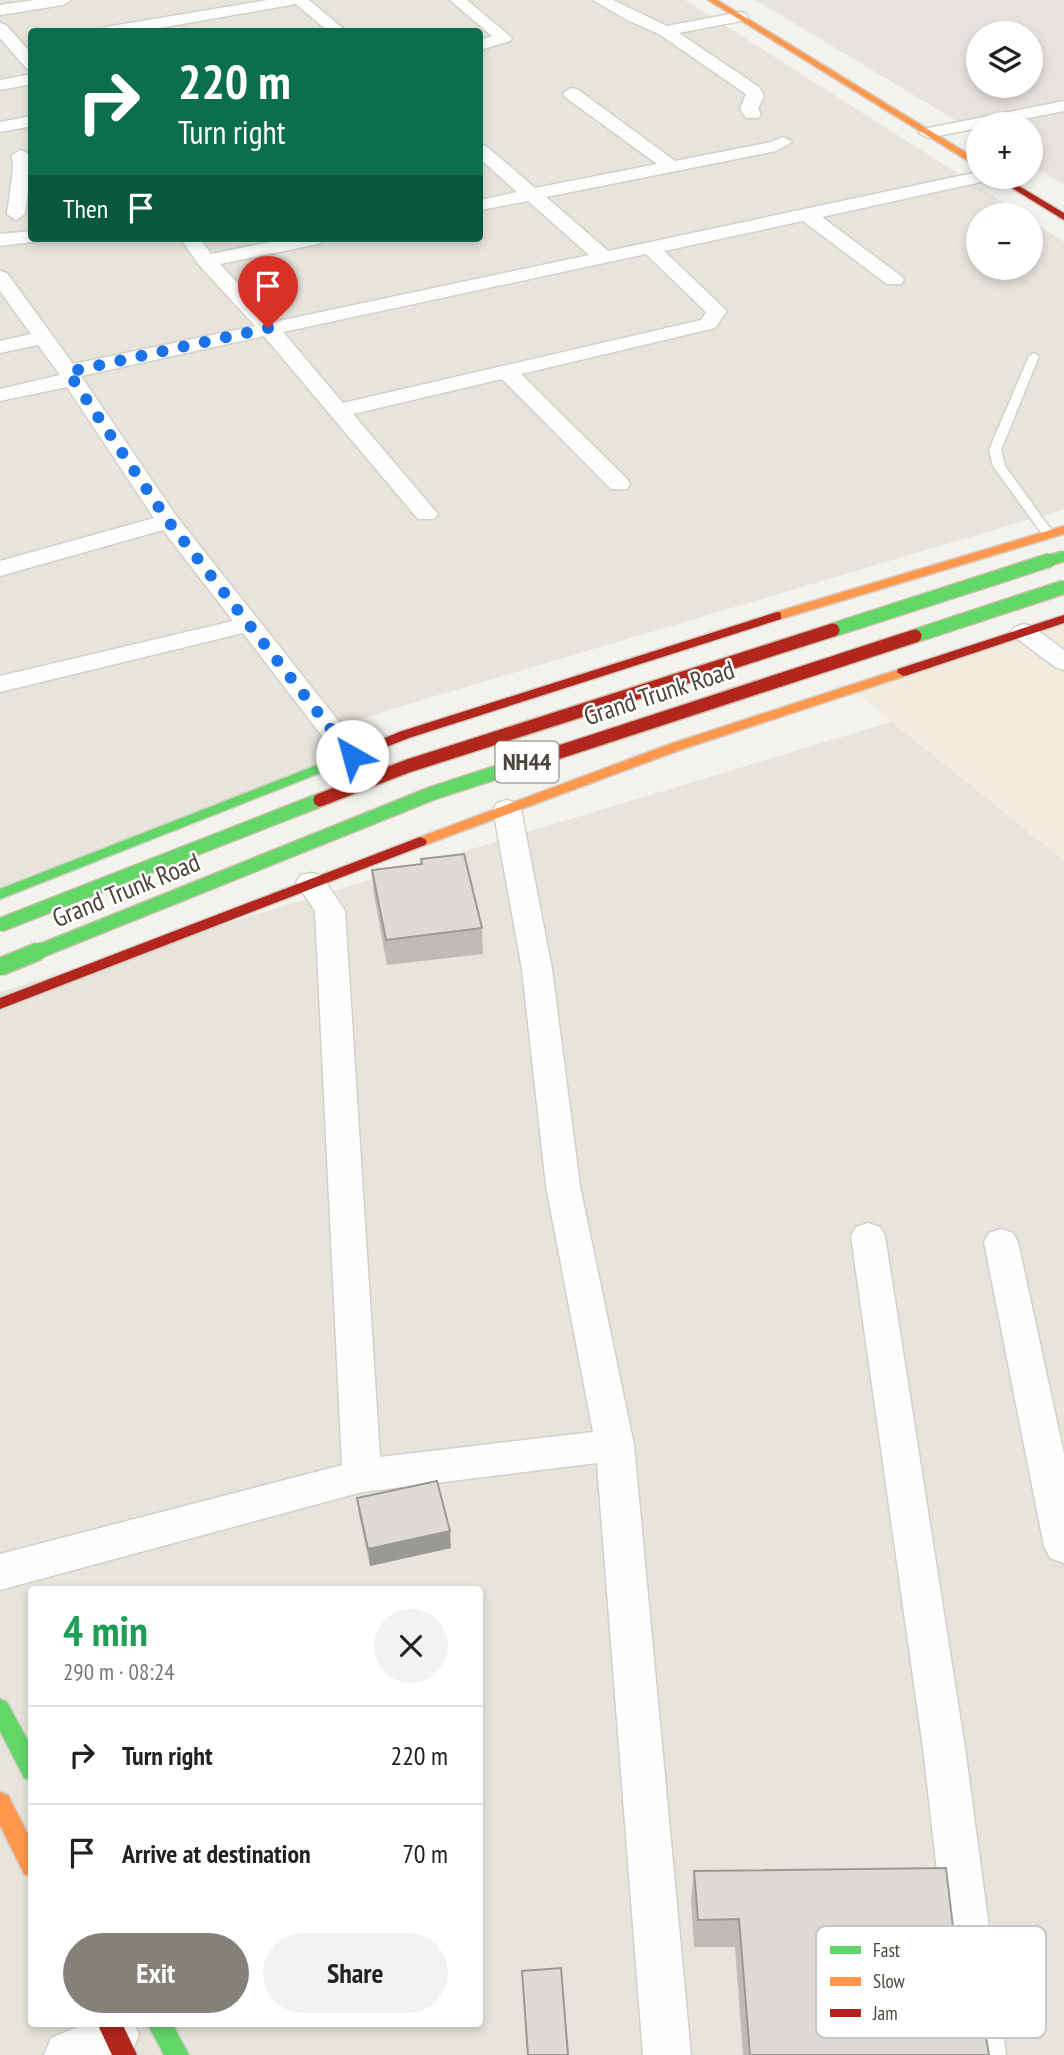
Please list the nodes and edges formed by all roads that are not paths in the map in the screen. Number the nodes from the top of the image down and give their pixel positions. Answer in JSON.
{"nodes":[{"id":1,"x":63,"y":0,"type":"edge"},
{"id":2,"x":295,"y":0,"type":"edge"},
{"id":3,"x":300,"y":0,"type":"edge"},
{"id":4,"x":458,"y":0,"type":"edge"},
{"id":5,"x":601,"y":0,"type":"edge"},
{"id":6,"x":712,"y":0,"type":"edge"},
{"id":7,"x":738,"y":8,"type":"edge"},
{"id":8,"x":0,"y":10,"type":"edge"},
{"id":9,"x":186,"y":18,"type":"junction"},
{"id":10,"x":0,"y":28,"type":"edge"},
{"id":11,"x":129,"y":28,"type":"edge"},
{"id":12,"x":197,"y":28,"type":"edge"},
{"id":13,"x":334,"y":28,"type":"edge"},
{"id":14,"x":665,"y":30,"type":"junction"},
{"id":15,"x":483,"y":43,"type":"edge"},
{"id":16,"x":24,"y":45,"type":"edge"},
{"id":17,"x":28,"y":80,"type":"edge"},
{"id":18,"x":0,"y":85,"type":"edge"},
{"id":19,"x":571,"y":93,"type":"dead end"},
{"id":20,"x":1064,"y":106,"type":"edge"},
{"id":21,"x":751,"y":114,"type":"dead end"},
{"id":22,"x":28,"y":122,"type":"edge"},
{"id":23,"x":0,"y":127,"type":"edge"},
{"id":24,"x":952,"y":128,"type":"junction"},
{"id":25,"x":928,"y":133,"type":"junction"},
{"id":26,"x":966,"y":137,"type":"edge"},
{"id":27,"x":783,"y":142,"type":"dead end"},
{"id":28,"x":483,"y":153,"type":"edge"},
{"id":29,"x":21,"y":155,"type":"dead end"},
{"id":30,"x":966,"y":157,"type":"edge"},
{"id":31,"x":671,"y":166,"type":"junction"},
{"id":32,"x":966,"y":180,"type":"edge"},
{"id":33,"x":1018,"y":189,"type":"edge"},
{"id":34,"x":531,"y":194,"type":"junction"},
{"id":35,"x":483,"y":204,"type":"edge"},
{"id":36,"x":806,"y":214,"type":"junction"},
{"id":37,"x":16,"y":215,"type":"edge"},
{"id":38,"x":1064,"y":217,"type":"edge"},
{"id":39,"x":28,"y":237,"type":"edge"},
{"id":40,"x":0,"y":240,"type":"edge"},
{"id":41,"x":193,"y":242,"type":"edge"},
{"id":42,"x":299,"y":242,"type":"edge"},
{"id":43,"x":650,"y":247,"type":"junction"},
{"id":44,"x":603,"y":257,"type":"junction"},
{"id":45,"x":206,"y":261,"type":"junction"},
{"id":46,"x":0,"y":277,"type":"edge"},
{"id":47,"x":894,"y":280,"type":"dead end"},
{"id":48,"x":268,"y":328,"type":"junction"},
{"id":49,"x":43,"y":338,"type":"junction"},
{"id":50,"x":0,"y":347,"type":"edge"},
{"id":51,"x":1034,"y":356,"type":"dead end"},
{"id":52,"x":507,"y":372,"type":"junction"},
{"id":53,"x":70,"y":375,"type":"junction"},
{"id":54,"x":0,"y":395,"type":"edge"},
{"id":55,"x":338,"y":411,"type":"junction"},
{"id":56,"x":619,"y":484,"type":"dead end"},
{"id":57,"x":426,"y":514,"type":"dead end"},
{"id":58,"x":168,"y":521,"type":"junction"},
{"id":59,"x":1057,"y":532,"type":"edge"},
{"id":60,"x":1064,"y":556,"type":"edge"},
{"id":61,"x":0,"y":569,"type":"edge"},
{"id":62,"x":1064,"y":587,"type":"edge"},
{"id":63,"x":1064,"y":619,"type":"edge"},
{"id":64,"x":251,"y":625,"type":"junction"},
{"id":65,"x":1024,"y":632,"type":"junction"},
{"id":66,"x":1064,"y":662,"type":"edge"},
{"id":67,"x":0,"y":684,"type":"edge"},
{"id":68,"x":560,"y":685,"type":"junction"},
{"id":69,"x":352,"y":756,"type":"junction"},
{"id":70,"x":645,"y":758,"type":"junction"},
{"id":71,"x":507,"y":809,"type":"junction"},
{"id":72,"x":311,"y":882,"type":"junction"},
{"id":73,"x":0,"y":894,"type":"edge"},
{"id":74,"x":0,"y":925,"type":"edge"},
{"id":75,"x":0,"y":967,"type":"edge"},
{"id":76,"x":0,"y":1004,"type":"edge"},
{"id":77,"x":868,"y":1236,"type":"dead end"},
{"id":78,"x":1001,"y":1242,"type":"dead end"},
{"id":79,"x":615,"y":1445,"type":"junction"},
{"id":80,"x":362,"y":1476,"type":"junction"},
{"id":81,"x":1064,"y":1546,"type":"edge"},
{"id":82,"x":0,"y":1572,"type":"edge"},
{"id":83,"x":0,"y":1709,"type":"edge"},
{"id":84,"x":28,"y":1763,"type":"edge"},
{"id":85,"x":0,"y":1802,"type":"edge"},
{"id":86,"x":28,"y":1858,"type":"edge"},
{"id":87,"x":966,"y":1926,"type":"edge"},
{"id":88,"x":161,"y":2027,"type":"edge"},
{"id":89,"x":116,"y":2038,"type":"edge"},
{"id":90,"x":68,"y":2055,"type":"edge"},
{"id":91,"x":177,"y":2055,"type":"edge"},
{"id":92,"x":667,"y":2055,"type":"edge"}],
"edges":[{"from":1,"to":8,"type":"street"},
{"from":2,"to":9,"type":"street"},
{"from":3,"to":13,"type":"street"},
{"from":4,"to":15,"type":"street"},
{"from":5,"to":14,"type":"street"},
{"from":6,"to":7,"type":"main road"},
{"from":7,"to":14,"type":"street"},
{"from":7,"to":24,"type":"main road"},
{"from":7,"to":25,"type":"main road"},
{"from":9,"to":11,"type":"street"},
{"from":9,"to":12,"type":"street"},
{"from":10,"to":16,"type":"street"},
{"from":14,"to":21,"type":"street"},
{"from":17,"to":18,"type":"street"},
{"from":19,"to":31,"type":"street"},
{"from":20,"to":24,"type":"street"},
{"from":22,"to":23,"type":"street"},
{"from":24,"to":25,"type":"street"},
{"from":24,"to":26,"type":"main road"},
{"from":25,"to":30,"type":"main road"},
{"from":27,"to":31,"type":"street"},
{"from":28,"to":34,"type":"street"},
{"from":29,"to":37,"type":"street"},
{"from":31,"to":34,"type":"street"},
{"from":32,"to":36,"type":"street"},
{"from":33,"to":38,"type":"main road"},
{"from":34,"to":35,"type":"street"},
{"from":34,"to":44,"type":"street"},
{"from":36,"to":43,"type":"street"},
{"from":36,"to":47,"type":"street"},
{"from":39,"to":40,"type":"street"},
{"from":41,"to":45,"type":"street"},
{"from":42,"to":45,"type":"street"},
{"from":43,"to":44,"type":"street"},
{"from":43,"to":52,"type":"street"},
{"from":44,"to":48,"type":"street"},
{"from":45,"to":48,"type":"street"},
{"from":46,"to":49,"type":"street"},
{"from":48,"to":53,"type":"street"},
{"from":48,"to":55,"type":"street"},
{"from":49,"to":50,"type":"street"},
{"from":49,"to":53,"type":"street"},
{"from":51,"to":59,"type":"lane"},
{"from":52,"to":55,"type":"street"},
{"from":52,"to":56,"type":"street"},
{"from":53,"to":54,"type":"street"},
{"from":53,"to":58,"type":"street"},
{"from":55,"to":57,"type":"street"},
{"from":58,"to":61,"type":"street"},
{"from":58,"to":64,"type":"street"},
{"from":59,"to":68,"type":"main road"},
{"from":60,"to":74,"type":"main road","name":"Grand Trunk Road","number":"NH44","bridge":true},
{"from":62,"to":75,"type":"main road","name":"Grand Trunk Road","number":"NH44","bridge":true},
{"from":63,"to":65,"type":"main road"},
{"from":64,"to":67,"type":"street"},
{"from":64,"to":69,"type":"street"},
{"from":65,"to":66,"type":"street"},
{"from":65,"to":70,"type":"main road"},
{"from":68,"to":69,"type":"main road"},
{"from":68,"to":70,"type":"main road"},
{"from":69,"to":73,"type":"main road"},
{"from":70,"to":71,"type":"main road"},
{"from":71,"to":72,"type":"main road"},
{"from":71,"to":79,"type":"street"},
{"from":72,"to":76,"type":"main road"},
{"from":72,"to":80,"type":"street"},
{"from":77,"to":87,"type":"street"},
{"from":78,"to":81,"type":"street"},
{"from":79,"to":80,"type":"street"},
{"from":79,"to":92,"type":"street"},
{"from":80,"to":82,"type":"street"},
{"from":83,"to":84,"type":"main road"},
{"from":85,"to":86,"type":"main road"},
{"from":88,"to":91,"type":"main road"},
{"from":89,"to":90,"type":"street"}]}
